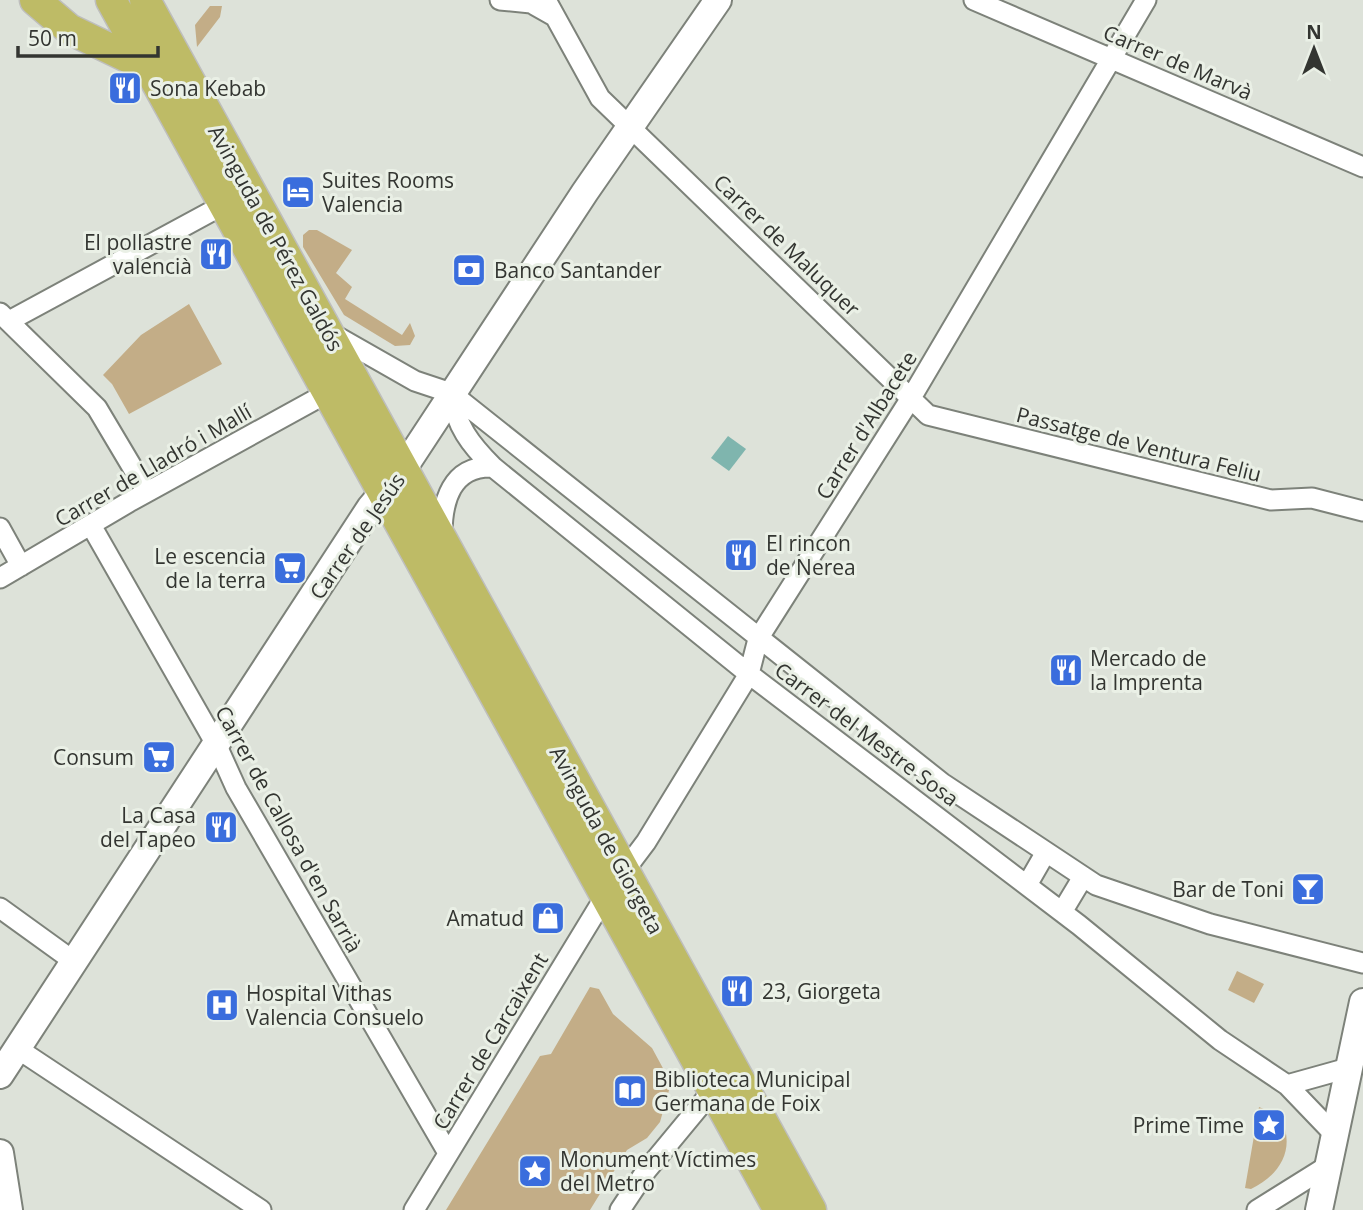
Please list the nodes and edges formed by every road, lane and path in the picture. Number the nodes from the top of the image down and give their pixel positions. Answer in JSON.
{"nodes":[{"id":1,"x":36,"y":0,"type":"edge"},
{"id":2,"x":500,"y":0,"type":"edge"},
{"id":3,"x":546,"y":0,"type":"edge"},
{"id":4,"x":718,"y":0,"type":"edge"},
{"id":5,"x":974,"y":0,"type":"edge"},
{"id":6,"x":1146,"y":0,"type":"edge"},
{"id":7,"x":151,"y":2,"type":"edge"},
{"id":8,"x":116,"y":10,"type":"edge"},
{"id":9,"x":556,"y":18,"type":"junction"},
{"id":10,"x":1111,"y":58,"type":"junction"},
{"id":11,"x":150,"y":68,"type":"junction"},
{"id":12,"x":632,"y":125,"type":"junction"},
{"id":13,"x":1363,"y":167,"type":"edge"},
{"id":14,"x":225,"y":204,"type":"junction"},
{"id":15,"x":5,"y":317,"type":"edge"},
{"id":16,"x":327,"y":331,"type":"junction"},
{"id":17,"x":329,"y":392,"type":"junction"},
{"id":18,"x":451,"y":393,"type":"junction"},
{"id":19,"x":911,"y":398,"type":"junction"},
{"id":20,"x":493,"y":467,"type":"junction"},
{"id":21,"x":403,"y":469,"type":"junction"},
{"id":22,"x":147,"y":492,"type":"junction"},
{"id":23,"x":384,"y":492,"type":"junction"},
{"id":24,"x":1363,"y":510,"type":"edge"},
{"id":25,"x":92,"y":527,"type":"junction"},
{"id":26,"x":0,"y":528,"type":"edge"},
{"id":27,"x":442,"y":540,"type":"junction"},
{"id":28,"x":21,"y":566,"type":"junction"},
{"id":29,"x":0,"y":578,"type":"edge"},
{"id":30,"x":758,"y":639,"type":"junction"},
{"id":31,"x":749,"y":674,"type":"junction"},
{"id":32,"x":217,"y":747,"type":"junction"},
{"id":33,"x":1046,"y":852,"type":"junction"},
{"id":34,"x":625,"y":872,"type":"junction"},
{"id":35,"x":1083,"y":877,"type":"junction"},
{"id":36,"x":1027,"y":886,"type":"junction"},
{"id":37,"x":606,"y":895,"type":"junction"},
{"id":38,"x":0,"y":908,"type":"edge"},
{"id":39,"x":1062,"y":912,"type":"junction"},
{"id":40,"x":72,"y":960,"type":"junction"},
{"id":41,"x":1363,"y":963,"type":"edge"},
{"id":42,"x":1363,"y":1002,"type":"edge"},
{"id":43,"x":15,"y":1047,"type":"junction"},
{"id":44,"x":725,"y":1056,"type":"junction"},
{"id":45,"x":1348,"y":1068,"type":"junction"},
{"id":46,"x":0,"y":1075,"type":"edge"},
{"id":47,"x":1287,"y":1085,"type":"junction"},
{"id":48,"x":714,"y":1092,"type":"junction"},
{"id":49,"x":1329,"y":1130,"type":"junction"},
{"id":50,"x":0,"y":1153,"type":"edge"},
{"id":51,"x":448,"y":1153,"type":"junction"},
{"id":52,"x":1329,"y":1165,"type":"junction"},
{"id":53,"x":9,"y":1210,"type":"edge"},
{"id":54,"x":261,"y":1210,"type":"edge"},
{"id":55,"x":414,"y":1210,"type":"edge"},
{"id":56,"x":620,"y":1210,"type":"edge"},
{"id":57,"x":779,"y":1210,"type":"edge"},
{"id":58,"x":811,"y":1210,"type":"edge"},
{"id":59,"x":1257,"y":1210,"type":"edge"},
{"id":60,"x":1319,"y":1210,"type":"edge"}],
"edges":[{"from":1,"to":8,"type":"main road","name":"Avinguda de Pérez Galdós"},
{"from":1,"to":11,"type":"main road","name":"Avinguda de Pérez Galdós"},
{"from":2,"to":9,"type":"street"},
{"from":3,"to":9,"type":"street","name":"Carrer de Maluquer"},
{"from":4,"to":12,"type":"main road","name":"Carrer de Jesús"},
{"from":5,"to":10,"type":"street","name":"Carrer de Marvà"},
{"from":6,"to":10,"type":"street","name":"Carrer d'Albacete"},
{"from":7,"to":8,"type":"main road","name":"Avinguda de Pérez Galdós"},
{"from":7,"to":16,"type":"main road","name":"Avinguda de Pérez Galdós"},
{"from":8,"to":11,"type":"main road","name":"Avinguda de Pérez Galdós"},
{"from":9,"to":12,"type":"street","name":"Carrer de Maluquer"},
{"from":10,"to":13,"type":"street","name":"Carrer de Marvà"},
{"from":10,"to":19,"type":"street","name":"Carrer d'Albacete"},
{"from":11,"to":14,"type":"main road","name":"Avinguda de Pérez Galdós"},
{"from":12,"to":18,"type":"main road","name":"Carrer de Jesús"},
{"from":12,"to":19,"type":"street","name":"Carrer de Maluquer"},
{"from":14,"to":15,"type":"street"},
{"from":14,"to":17,"type":"main road","name":"Avinguda de Pérez Galdós"},
{"from":15,"to":22,"type":"street"},
{"from":16,"to":18,"type":"street","name":"Carrer del Mestre Sosa"},
{"from":16,"to":21,"type":"main road","name":"Avinguda de Pérez Galdós"},
{"from":17,"to":22,"type":"street","name":"Carrer de Lladró i Mallí"},
{"from":17,"to":23,"type":"main road","name":"Avinguda de Pérez Galdós"},
{"from":18,"to":20,"type":"street","name":"Carrer del Mestre Sosa"},
{"from":18,"to":21,"type":"main road","name":"Carrer de Jesús"},
{"from":18,"to":30,"type":"street","name":"Carrer del Mestre Sosa"},
{"from":19,"to":24,"type":"street","name":"Passatge de Ventura Feliu"},
{"from":19,"to":30,"type":"street","name":"Carrer d'Albacete"},
{"from":20,"to":27,"type":"street"},
{"from":20,"to":31,"type":"street","name":"Carrer del Mestre Sosa"},
{"from":21,"to":23,"type":"main road","name":"Carrer de Jesús"},
{"from":21,"to":27,"type":"main road","name":"Avinguda de Giorgeta"},
{"from":22,"to":25,"type":"street","name":"Carrer de Lladró i Mallí"},
{"from":23,"to":32,"type":"main road","name":"Carrer de Jesús"},
{"from":23,"to":37,"type":"main road","name":"Avinguda de Giorgeta"},
{"from":25,"to":28,"type":"street","name":"Carrer de Lladró i Mallí"},
{"from":25,"to":32,"type":"street","name":"Carrer de Callosa d'en Sarrià"},
{"from":26,"to":28,"type":"street"},
{"from":27,"to":34,"type":"main road","name":"Avinguda de Giorgeta"},
{"from":28,"to":29,"type":"street","name":"Carrer de Lladró i Mallí"},
{"from":30,"to":31,"type":"street","name":"Carrer d'Albacete"},
{"from":30,"to":33,"type":"street","name":"Carrer del Mestre Sosa"},
{"from":31,"to":34,"type":"street","name":"Carrer d'Albacete"},
{"from":31,"to":36,"type":"street","name":"Carrer del Mestre Sosa"},
{"from":32,"to":40,"type":"main road","name":"Carrer de Jesús"},
{"from":32,"to":51,"type":"street","name":"Carrer de Callosa d'en Sarrià"},
{"from":33,"to":35,"type":"street","name":"Carrer del Mestre Sosa"},
{"from":33,"to":36,"type":"street"},
{"from":34,"to":37,"type":"street","name":"Carrer de Carcaixent"},
{"from":34,"to":44,"type":"main road","name":"Avinguda de Giorgeta"},
{"from":35,"to":39,"type":"street"},
{"from":35,"to":41,"type":"street","name":"Carrer del Mestre Sosa"},
{"from":36,"to":39,"type":"street","name":"Carrer del Mestre Sosa"},
{"from":37,"to":48,"type":"main road","name":"Avinguda de Giorgeta"},
{"from":37,"to":51,"type":"street","name":"Carrer de Carcaixent"},
{"from":38,"to":40,"type":"street"},
{"from":39,"to":47,"type":"street","name":"Carrer del Mestre Sosa"},
{"from":40,"to":43,"type":"main road","name":"Carrer de Jesús"},
{"from":42,"to":45,"type":"main road"},
{"from":43,"to":46,"type":"main road","name":"Carrer de Jesús"},
{"from":43,"to":54,"type":"street"},
{"from":44,"to":48,"type":"street"},
{"from":44,"to":58,"type":"main road","name":"Avinguda de Giorgeta"},
{"from":45,"to":47,"type":"street"},
{"from":45,"to":49,"type":"main road"},
{"from":47,"to":49,"type":"street","name":"Carrer del Mestre Sosa"},
{"from":48,"to":56,"type":"street"},
{"from":48,"to":57,"type":"main road","name":"Avinguda de Giorgeta"},
{"from":49,"to":52,"type":"main road"},
{"from":50,"to":53,"type":"main road"},
{"from":51,"to":55,"type":"street","name":"Carrer de Carcaixent"},
{"from":52,"to":59,"type":"street"},
{"from":52,"to":60,"type":"main road"}]}
